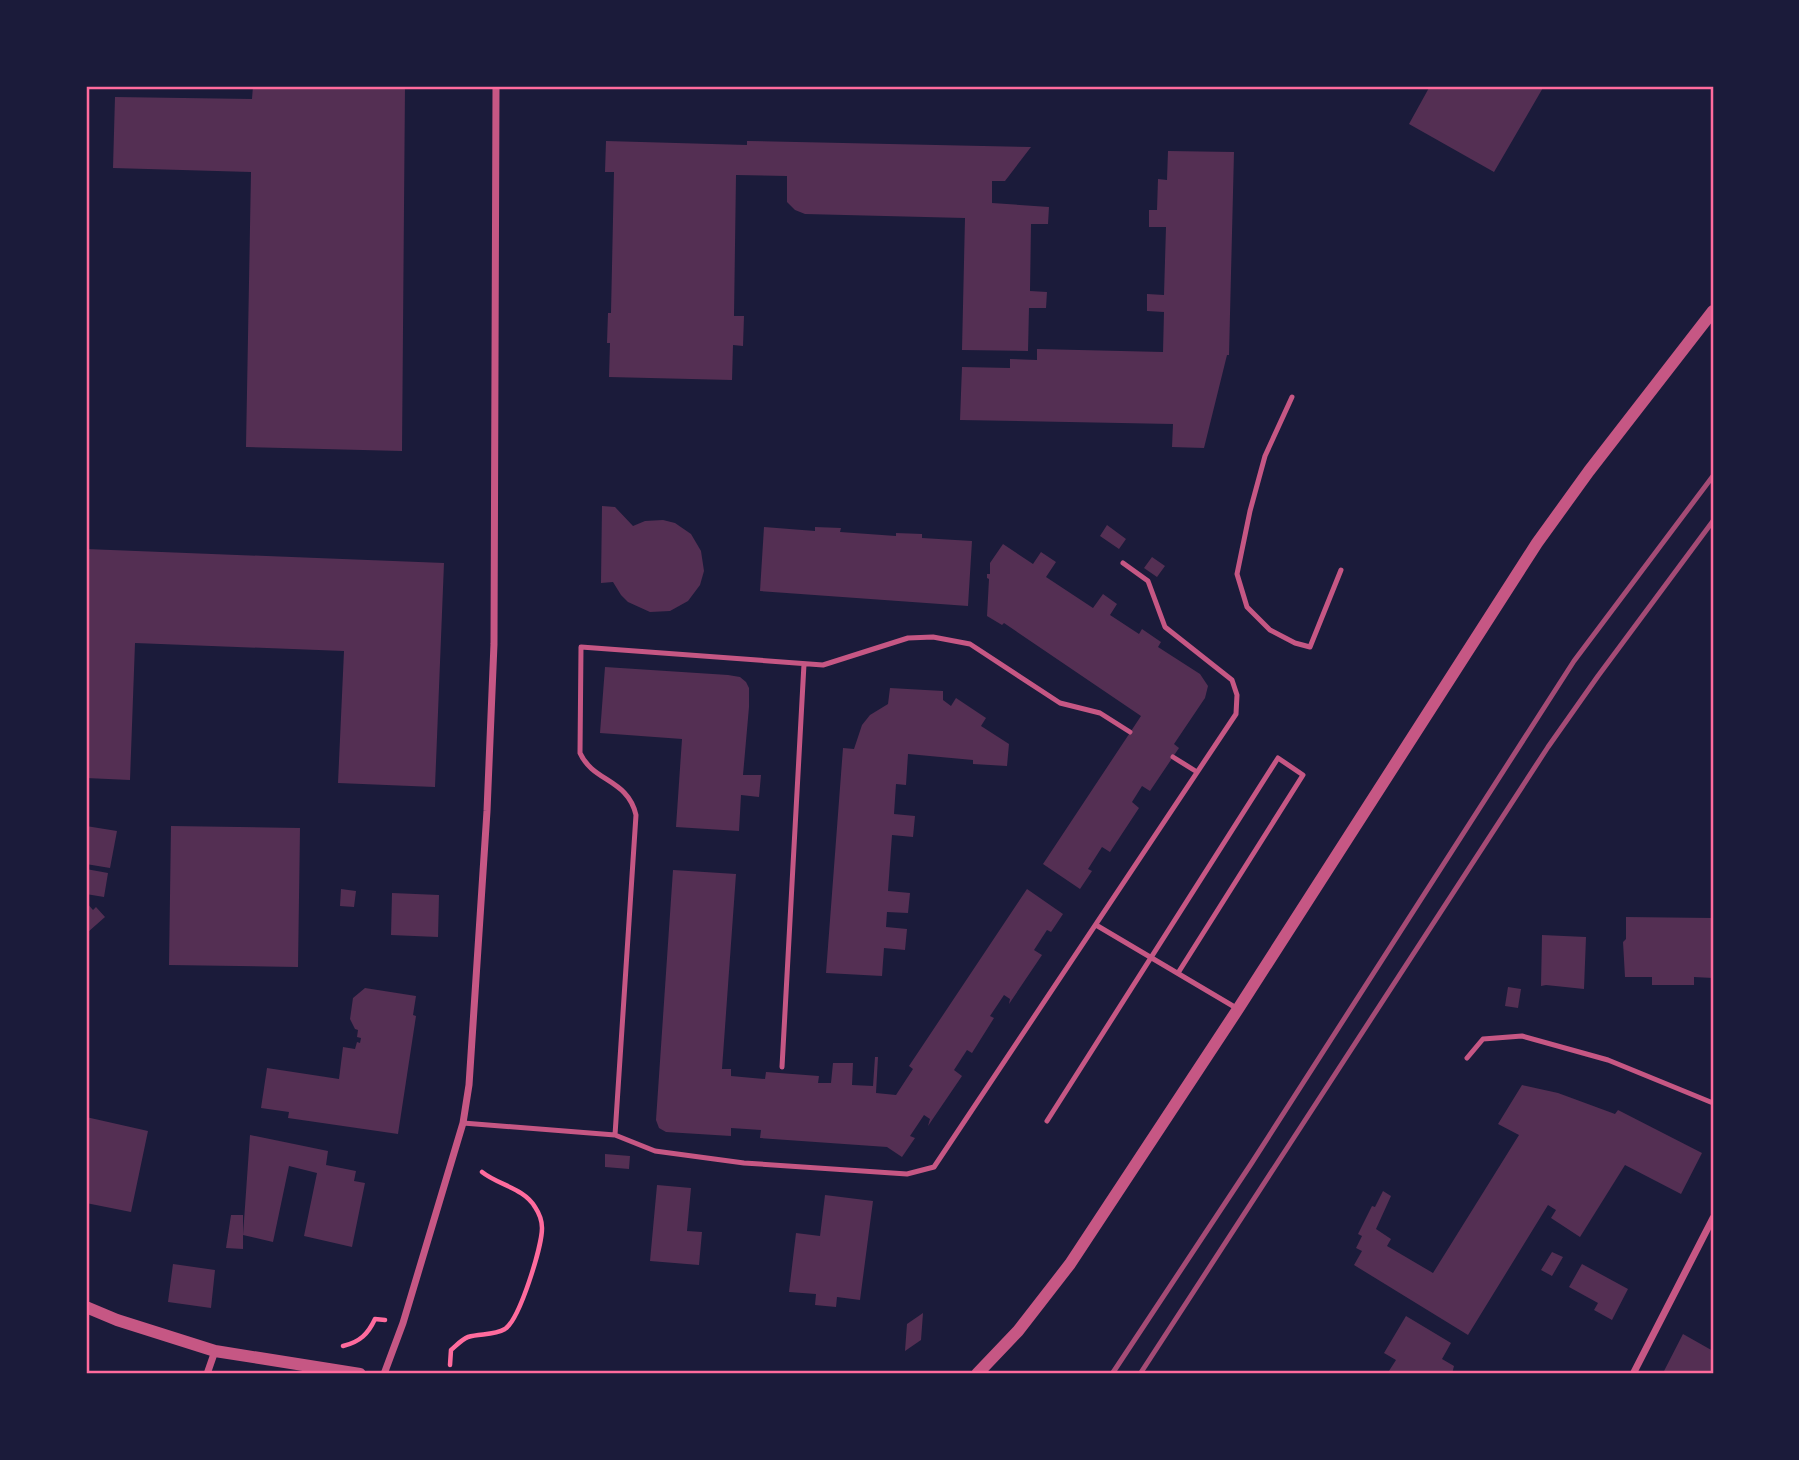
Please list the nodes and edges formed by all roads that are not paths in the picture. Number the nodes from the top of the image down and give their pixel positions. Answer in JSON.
{"nodes":[{"id":1,"x":496,"y":86,"type":"edge"},
{"id":2,"x":1713,"y":311,"type":"edge"},
{"id":3,"x":1293,"y":397,"type":"dead end"},
{"id":4,"x":1123,"y":563,"type":"dead end"},
{"id":5,"x":1341,"y":570,"type":"dead end"},
{"id":6,"x":804,"y":664,"type":"junction"},
{"id":7,"x":1130,"y":732,"type":"dead end"},
{"id":8,"x":1173,"y":757,"type":"dead end"},
{"id":9,"x":1197,"y":772,"type":"junction"},
{"id":10,"x":1096,"y":925,"type":"junction"},
{"id":11,"x":1152,"y":958,"type":"junction"},
{"id":12,"x":1178,"y":973,"type":"junction"},
{"id":13,"x":1238,"y":1009,"type":"junction"},
{"id":14,"x":1467,"y":1058,"type":"dead end"},
{"id":15,"x":782,"y":1067,"type":"dead end"},
{"id":16,"x":1713,"y":1103,"type":"edge"},
{"id":17,"x":1047,"y":1121,"type":"dead end"},
{"id":18,"x":463,"y":1123,"type":"junction"},
{"id":19,"x":615,"y":1135,"type":"junction"},
{"id":20,"x":1713,"y":1218,"type":"edge"},
{"id":21,"x":86,"y":1307,"type":"edge"},
{"id":22,"x":215,"y":1351,"type":"junction"},
{"id":23,"x":207,"y":1374,"type":"edge"},
{"id":24,"x":360,"y":1374,"type":"edge"},
{"id":25,"x":384,"y":1374,"type":"edge"},
{"id":26,"x":977,"y":1374,"type":"edge"},
{"id":27,"x":1633,"y":1374,"type":"edge"}],
"edges":[{"from":1,"to":18,"type":"street"},
{"from":2,"to":13,"type":"street"},
{"from":3,"to":5,"type":"lane"},
{"from":4,"to":9,"type":"lane"},
{"from":6,"to":7,"type":"lane"},
{"from":6,"to":15,"type":"lane"},
{"from":6,"to":19,"type":"lane"},
{"from":8,"to":9,"type":"lane"},
{"from":9,"to":10,"type":"lane"},
{"from":10,"to":11,"type":"lane"},
{"from":10,"to":19,"type":"lane"},
{"from":11,"to":12,"type":"lane"},
{"from":11,"to":12,"type":"lane"},
{"from":11,"to":17,"type":"lane"},
{"from":12,"to":13,"type":"lane"},
{"from":13,"to":26,"type":"street"},
{"from":14,"to":16,"type":"lane"},
{"from":18,"to":19,"type":"lane"},
{"from":18,"to":25,"type":"street"},
{"from":20,"to":27,"type":"street"},
{"from":21,"to":22,"type":"street"},
{"from":22,"to":23,"type":"street"},
{"from":22,"to":24,"type":"street"}]}
